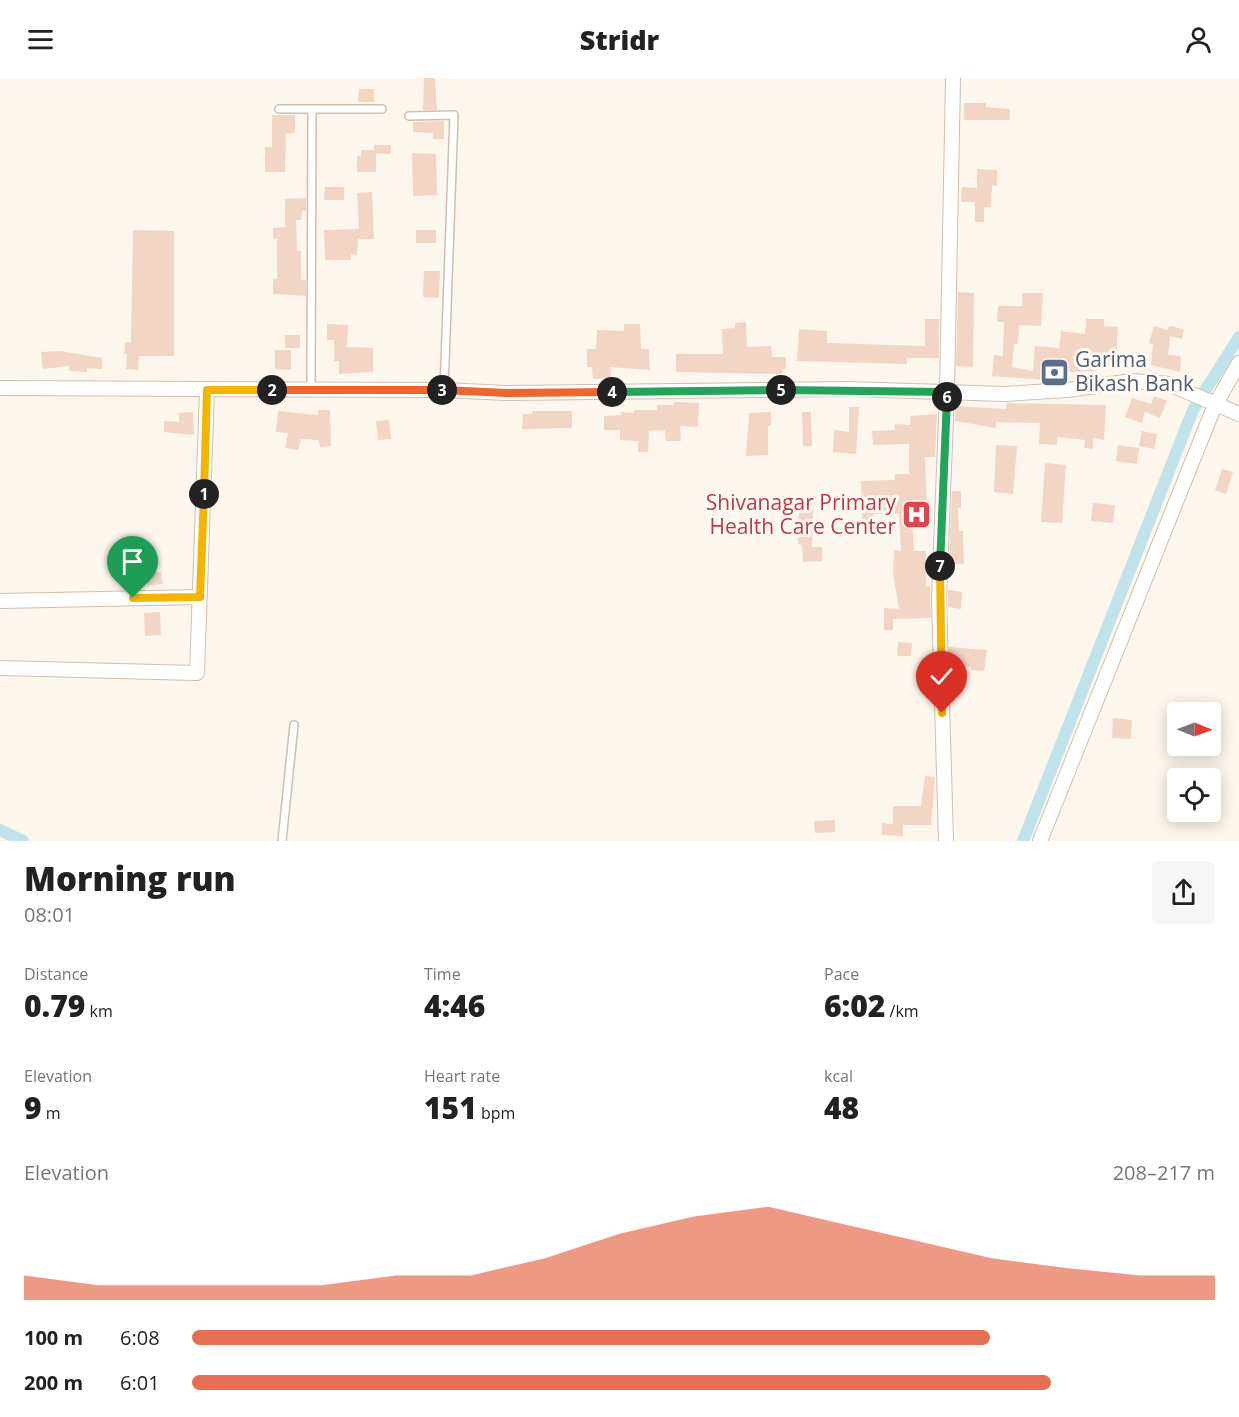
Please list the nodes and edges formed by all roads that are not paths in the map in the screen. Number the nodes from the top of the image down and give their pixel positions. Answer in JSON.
{"nodes":[{"id":1,"x":953,"y":78,"type":"edge"},
{"id":2,"x":382,"y":109,"type":"dead end"},
{"id":3,"x":279,"y":110,"type":"dead end"},
{"id":4,"x":312,"y":110,"type":"junction"},
{"id":5,"x":409,"y":116,"type":"dead end"},
{"id":6,"x":1239,"y":363,"type":"edge"},
{"id":7,"x":0,"y":388,"type":"edge"},
{"id":8,"x":207,"y":390,"type":"junction"},
{"id":9,"x":444,"y":390,"type":"junction"},
{"id":10,"x":311,"y":391,"type":"junction"},
{"id":11,"x":947,"y":392,"type":"junction"},
{"id":12,"x":1211,"y":404,"type":"junction"},
{"id":13,"x":1239,"y":414,"type":"edge"},
{"id":14,"x":200,"y":597,"type":"junction"},
{"id":15,"x":0,"y":601,"type":"edge"},
{"id":16,"x":0,"y":668,"type":"edge"},
{"id":17,"x":294,"y":725,"type":"dead end"},
{"id":18,"x":282,"y":841,"type":"edge"},
{"id":19,"x":946,"y":841,"type":"edge"},
{"id":20,"x":1040,"y":841,"type":"edge"}],
"edges":[{"from":1,"to":11,"type":"street"},
{"from":2,"to":4,"type":"lane"},
{"from":3,"to":4,"type":"lane"},
{"from":4,"to":10,"type":"lane"},
{"from":5,"to":9,"type":"lane"},
{"from":6,"to":12,"type":"street"},
{"from":7,"to":8,"type":"street"},
{"from":8,"to":10,"type":"street"},
{"from":8,"to":14,"type":"street"},
{"from":9,"to":10,"type":"street"},
{"from":9,"to":11,"type":"street"},
{"from":11,"to":12,"type":"street"},
{"from":11,"to":19,"type":"street"},
{"from":12,"to":13,"type":"street"},
{"from":12,"to":20,"type":"street"},
{"from":14,"to":15,"type":"street"},
{"from":14,"to":16,"type":"street"},
{"from":17,"to":18,"type":"lane"}]}
